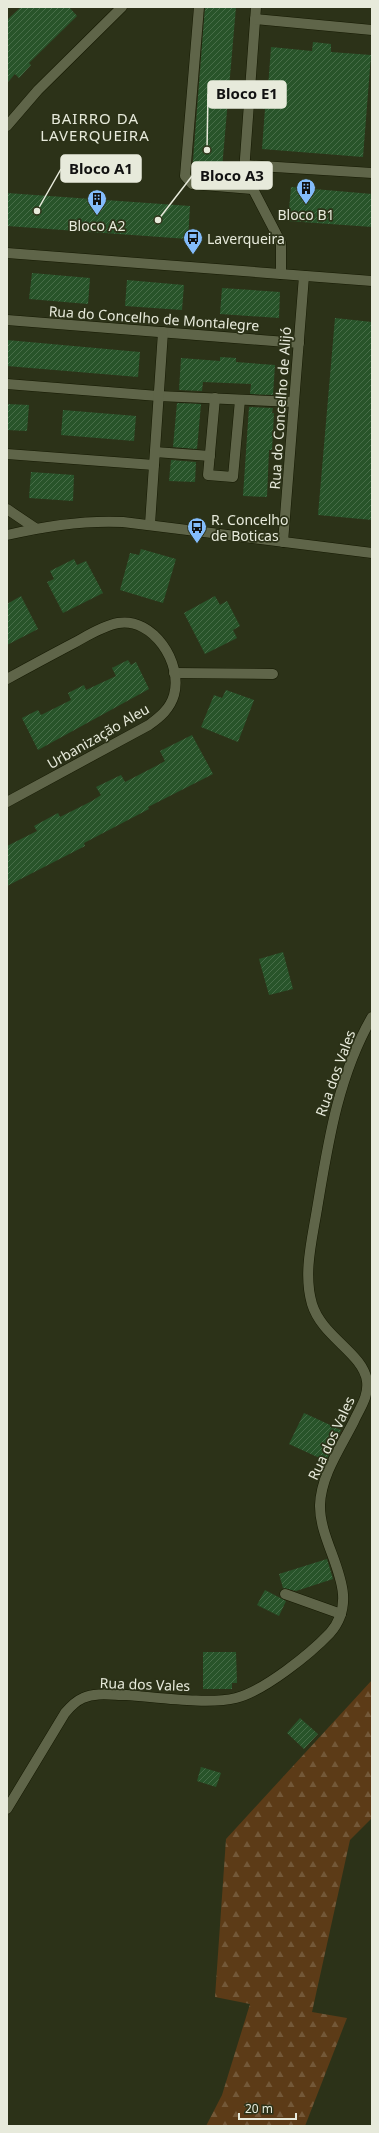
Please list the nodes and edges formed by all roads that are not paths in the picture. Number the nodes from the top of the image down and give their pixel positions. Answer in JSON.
{"nodes":[{"id":1,"x":122,"y":7,"type":"edge"},
{"id":2,"x":199,"y":7,"type":"edge"},
{"id":3,"x":256,"y":7,"type":"edge"},
{"id":4,"x":255,"y":19,"type":"junction"},
{"id":5,"x":372,"y":30,"type":"edge"},
{"id":6,"x":7,"y":126,"type":"edge"},
{"id":7,"x":244,"y":165,"type":"junction"},
{"id":8,"x":372,"y":173,"type":"edge"},
{"id":9,"x":252,"y":189,"type":"junction"},
{"id":10,"x":7,"y":253,"type":"edge"},
{"id":11,"x":281,"y":274,"type":"junction"},
{"id":12,"x":304,"y":276,"type":"junction"},
{"id":13,"x":372,"y":281,"type":"edge"},
{"id":14,"x":7,"y":320,"type":"edge"},
{"id":15,"x":163,"y":332,"type":"junction"},
{"id":16,"x":299,"y":343,"type":"junction"},
{"id":17,"x":7,"y":384,"type":"edge"},
{"id":18,"x":158,"y":396,"type":"junction"},
{"id":19,"x":215,"y":398,"type":"junction"},
{"id":20,"x":240,"y":400,"type":"junction"},
{"id":21,"x":294,"y":402,"type":"junction"},
{"id":22,"x":155,"y":452,"type":"junction"},
{"id":23,"x":7,"y":454,"type":"edge"},
{"id":24,"x":210,"y":456,"type":"junction"},
{"id":25,"x":154,"y":465,"type":"junction"},
{"id":26,"x":7,"y":509,"type":"edge"},
{"id":27,"x":150,"y":524,"type":"junction"},
{"id":28,"x":35,"y":528,"type":"junction"},
{"id":29,"x":7,"y":535,"type":"edge"},
{"id":30,"x":283,"y":542,"type":"junction"},
{"id":31,"x":372,"y":554,"type":"edge"},
{"id":32,"x":174,"y":673,"type":"junction"},
{"id":33,"x":272,"y":674,"type":"dead end"},
{"id":34,"x":7,"y":679,"type":"edge"},
{"id":35,"x":7,"y":802,"type":"edge"},
{"id":36,"x":372,"y":1017,"type":"edge"},
{"id":37,"x":367,"y":1369,"type":"edge"},
{"id":38,"x":285,"y":1594,"type":"dead end"},
{"id":39,"x":341,"y":1614,"type":"junction"},
{"id":40,"x":7,"y":1809,"type":"edge"}],
"edges":[{"from":1,"to":6,"type":"street"},
{"from":2,"to":9,"type":"street"},
{"from":3,"to":4,"type":"street"},
{"from":4,"to":5,"type":"street"},
{"from":4,"to":7,"type":"street"},
{"from":7,"to":8,"type":"street"},
{"from":7,"to":9,"type":"street"},
{"from":9,"to":11,"type":"street"},
{"from":10,"to":11,"type":"street"},
{"from":11,"to":12,"type":"street"},
{"from":12,"to":13,"type":"street"},
{"from":12,"to":16,"type":"street","name":"Rua do Concelho de Alijó"},
{"from":14,"to":15,"type":"street","name":"Rua do Concelho de Montalegre"},
{"from":15,"to":16,"type":"street","name":"Rua do Concelho de Montalegre"},
{"from":15,"to":18,"type":"street"},
{"from":16,"to":21,"type":"street","name":"Rua do Concelho de Alijó"},
{"from":17,"to":18,"type":"street"},
{"from":18,"to":19,"type":"street"},
{"from":18,"to":22,"type":"street"},
{"from":19,"to":20,"type":"street"},
{"from":19,"to":24,"type":"street"},
{"from":20,"to":21,"type":"street"},
{"from":20,"to":24,"type":"street"},
{"from":21,"to":30,"type":"street","name":"Rua do Concelho de Alijó"},
{"from":22,"to":24,"type":"street"},
{"from":22,"to":25,"type":"street"},
{"from":23,"to":25,"type":"street"},
{"from":25,"to":27,"type":"street"},
{"from":26,"to":28,"type":"street"},
{"from":27,"to":28,"type":"street"},
{"from":27,"to":30,"type":"street"},
{"from":28,"to":29,"type":"street"},
{"from":30,"to":31,"type":"street"},
{"from":32,"to":33,"type":"street"},
{"from":32,"to":34,"type":"street","name":"Urbanização Aleu"},
{"from":32,"to":35,"type":"street","name":"Urbanização Aleu"},
{"from":36,"to":37,"type":"street","name":"Rua dos Vales"},
{"from":37,"to":39,"type":"street","name":"Rua dos Vales"},
{"from":38,"to":39,"type":"street"},
{"from":39,"to":40,"type":"street","name":"Rua dos Vales"}]}
